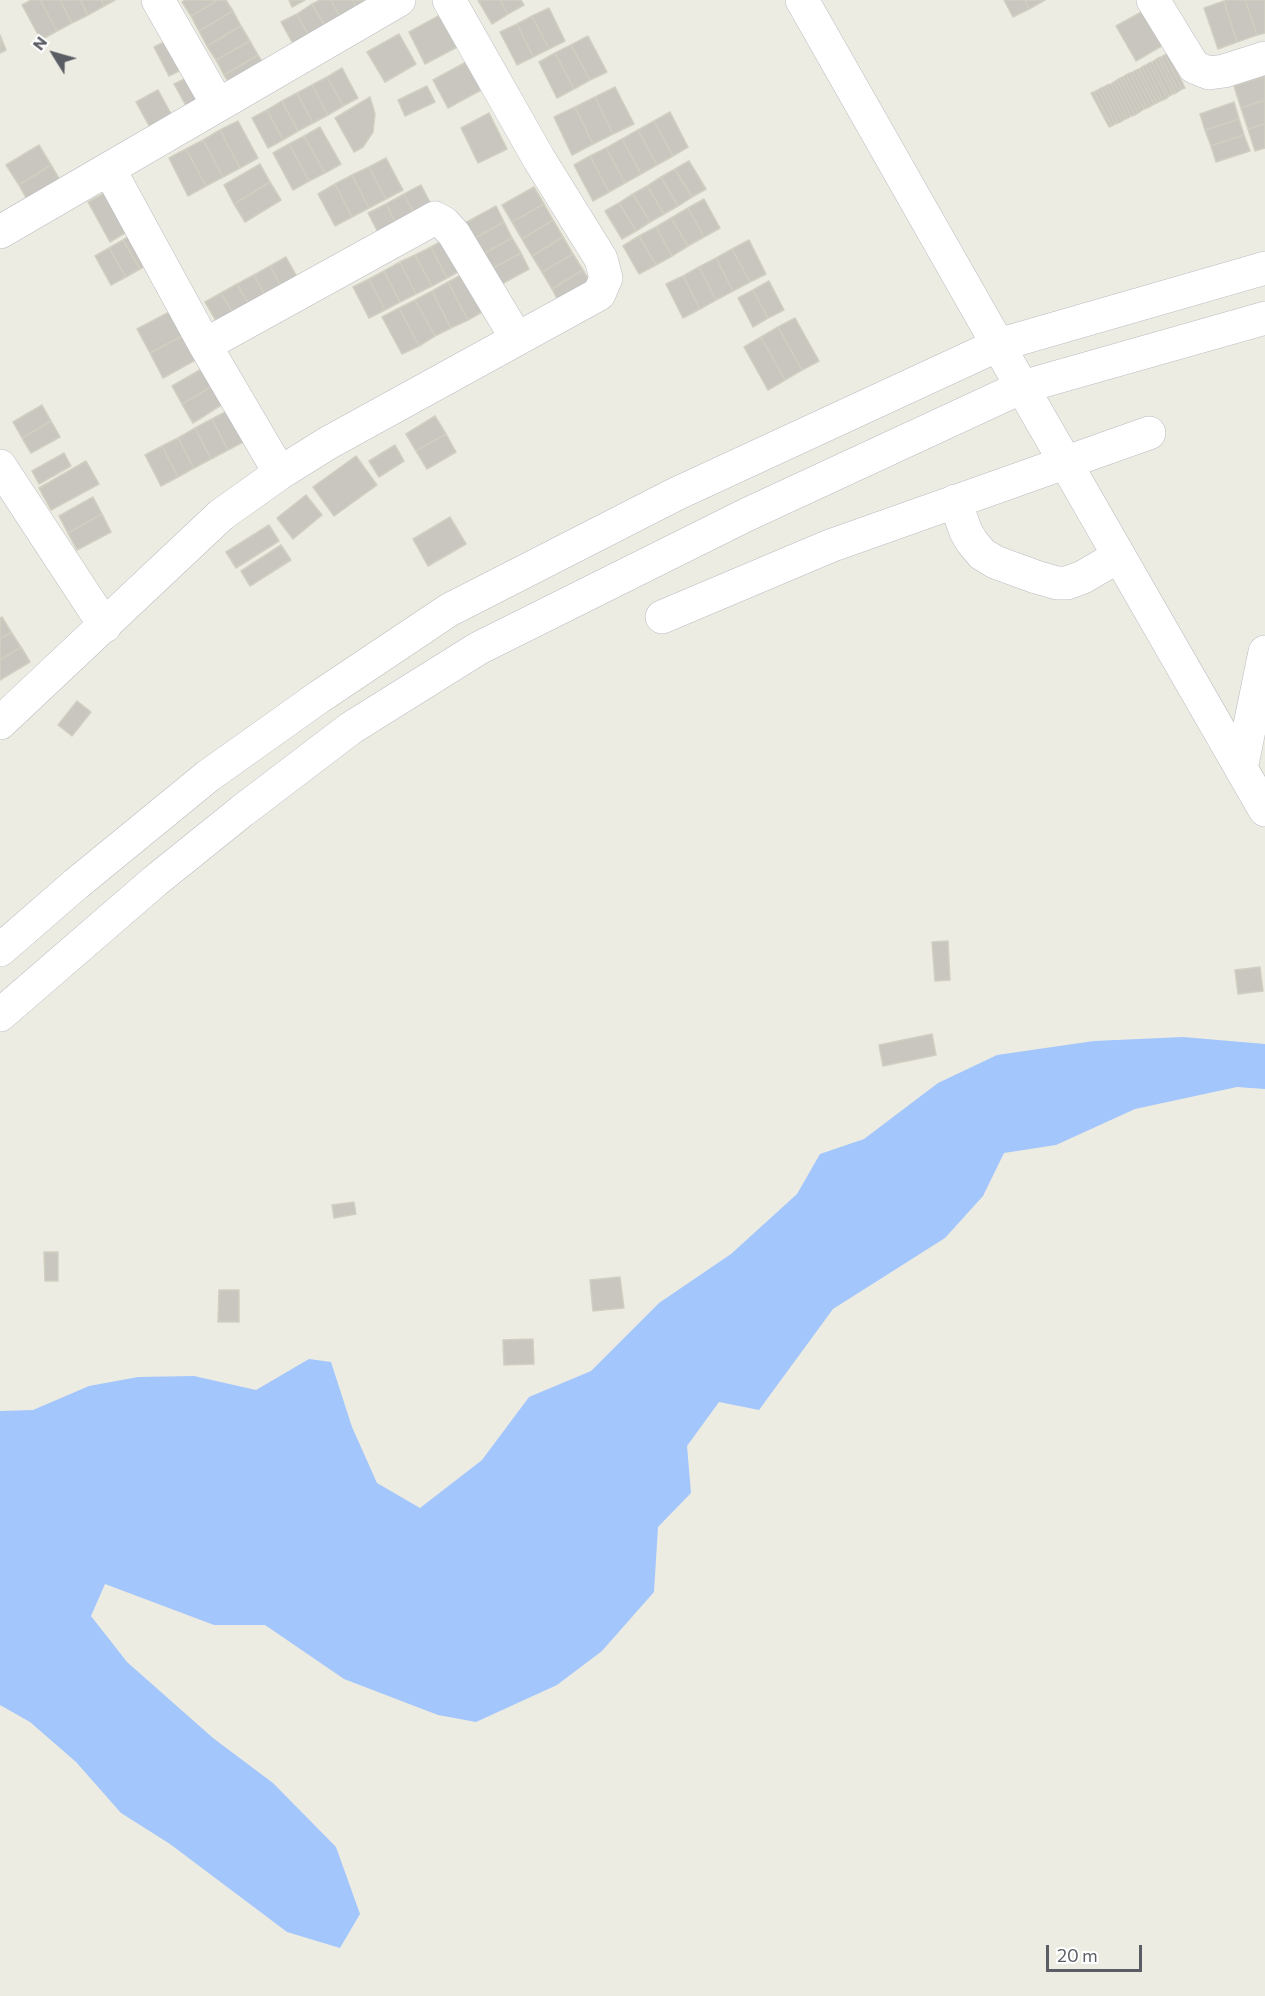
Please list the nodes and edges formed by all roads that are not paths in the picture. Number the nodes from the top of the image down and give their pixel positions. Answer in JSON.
{"nodes":[{"id":1,"x":158,"y":0,"type":"edge"},
{"id":2,"x":399,"y":0,"type":"edge"},
{"id":3,"x":449,"y":0,"type":"edge"},
{"id":4,"x":802,"y":0,"type":"edge"},
{"id":5,"x":1154,"y":0,"type":"edge"},
{"id":6,"x":1265,"y":58,"type":"edge"},
{"id":7,"x":218,"y":105,"type":"junction"},
{"id":8,"x":109,"y":169,"type":"junction"},
{"id":9,"x":0,"y":232,"type":"edge"},
{"id":10,"x":1265,"y":268,"type":"edge"},
{"id":11,"x":1265,"y":318,"type":"edge"},
{"id":12,"x":517,"y":339,"type":"junction"},
{"id":13,"x":205,"y":345,"type":"junction"},
{"id":14,"x":998,"y":345,"type":"junction"},
{"id":15,"x":1022,"y":387,"type":"junction"},
{"id":16,"x":1149,"y":434,"type":"dead end"},
{"id":17,"x":1065,"y":462,"type":"junction"},
{"id":18,"x":0,"y":466,"type":"edge"},
{"id":19,"x":280,"y":473,"type":"junction"},
{"id":20,"x":955,"y":501,"type":"junction"},
{"id":21,"x":1119,"y":556,"type":"junction"},
{"id":22,"x":662,"y":617,"type":"dead end"},
{"id":23,"x":105,"y":626,"type":"junction"},
{"id":24,"x":1265,"y":652,"type":"edge"},
{"id":25,"x":0,"y":723,"type":"edge"},
{"id":26,"x":1241,"y":769,"type":"junction"},
{"id":27,"x":1265,"y":810,"type":"edge"},
{"id":28,"x":0,"y":950,"type":"edge"},
{"id":29,"x":0,"y":1015,"type":"edge"}],
"edges":[{"from":1,"to":7,"type":"street"},
{"from":2,"to":7,"type":"street"},
{"from":3,"to":12,"type":"street"},
{"from":4,"to":14,"type":"street"},
{"from":5,"to":6,"type":"street"},
{"from":7,"to":8,"type":"street"},
{"from":8,"to":9,"type":"street"},
{"from":8,"to":13,"type":"street"},
{"from":10,"to":14,"type":"street"},
{"from":11,"to":15,"type":"street"},
{"from":12,"to":13,"type":"street"},
{"from":12,"to":19,"type":"street"},
{"from":13,"to":19,"type":"street"},
{"from":14,"to":15,"type":"street"},
{"from":14,"to":28,"type":"street"},
{"from":15,"to":17,"type":"street"},
{"from":15,"to":29,"type":"street"},
{"from":16,"to":17,"type":"street"},
{"from":17,"to":20,"type":"street"},
{"from":17,"to":21,"type":"street"},
{"from":18,"to":23,"type":"street"},
{"from":19,"to":23,"type":"street"},
{"from":20,"to":21,"type":"street"},
{"from":20,"to":22,"type":"street"},
{"from":21,"to":26,"type":"street"},
{"from":23,"to":25,"type":"street"},
{"from":24,"to":26,"type":"street"},
{"from":26,"to":27,"type":"street"}]}
